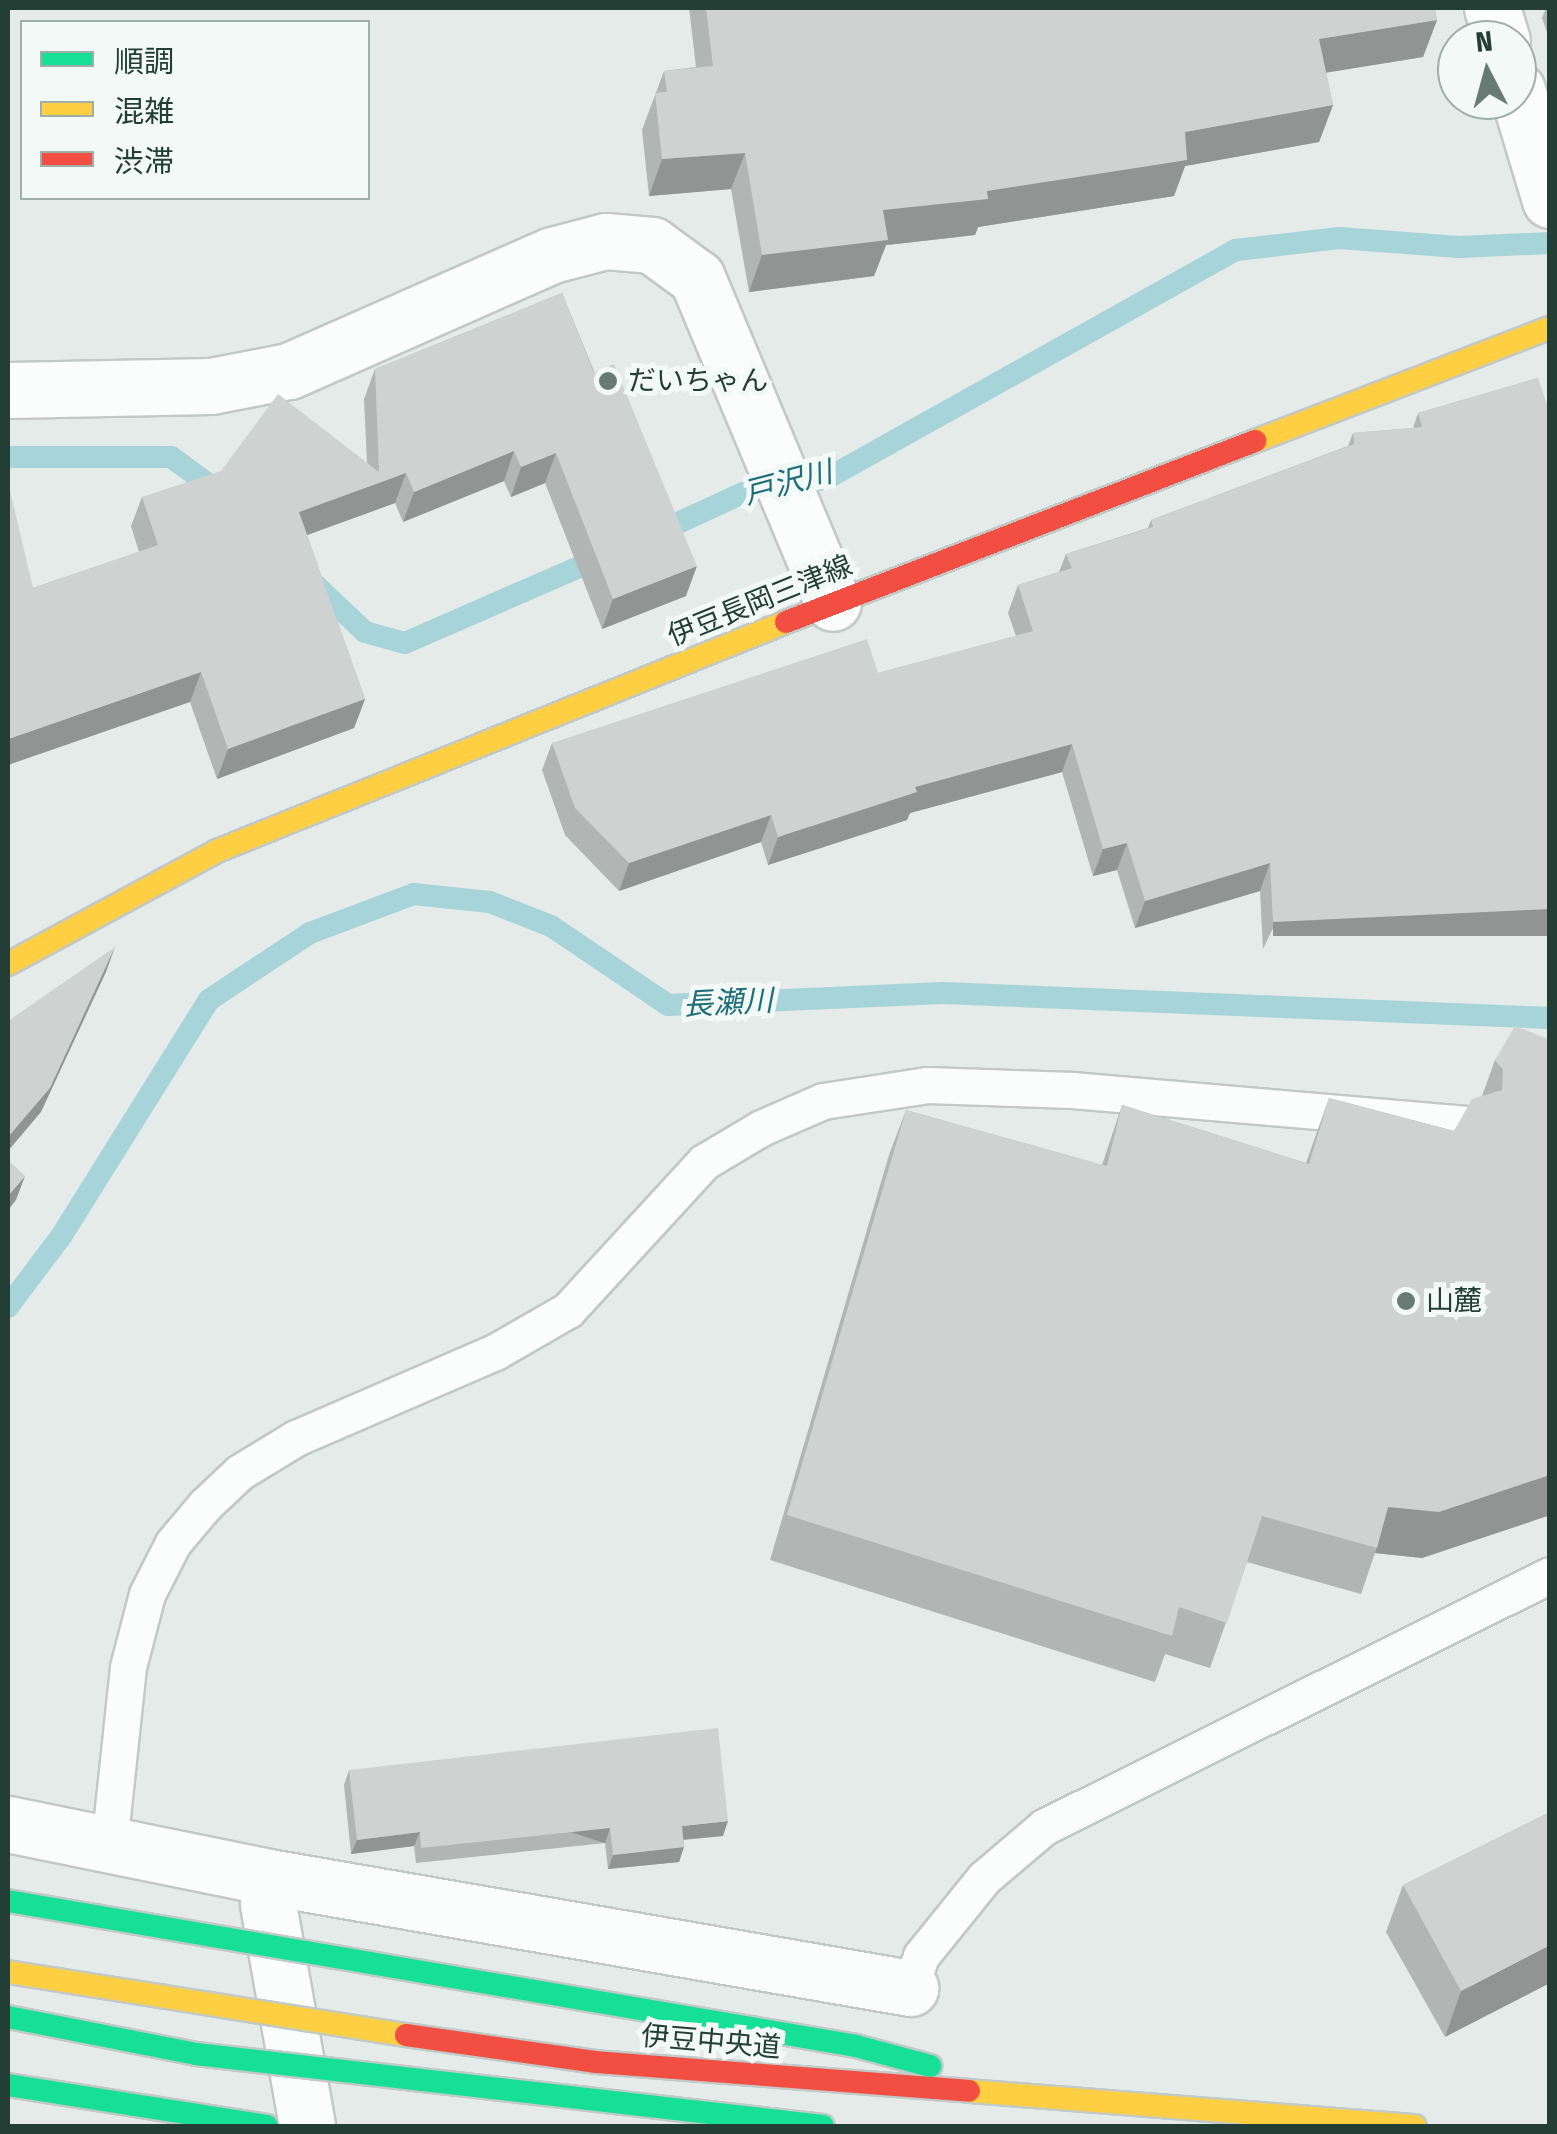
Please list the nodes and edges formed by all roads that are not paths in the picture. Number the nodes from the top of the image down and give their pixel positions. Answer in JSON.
{"nodes":[{"id":1,"x":1526,"y":120,"type":"edge"},
{"id":2,"x":1550,"y":200,"type":"edge"},
{"id":3,"x":1550,"y":328,"type":"edge"},
{"id":4,"x":8,"y":390,"type":"edge"},
{"id":5,"x":833,"y":603,"type":"junction"},
{"id":6,"x":8,"y":964,"type":"edge"},
{"id":7,"x":1468,"y":1124,"type":"edge"},
{"id":8,"x":1550,"y":1575,"type":"edge"},
{"id":9,"x":8,"y":1824,"type":"edge"},
{"id":10,"x":109,"y":1845,"type":"junction"},
{"id":11,"x":264,"y":1876,"type":"junction"},
{"id":12,"x":8,"y":1901,"type":"edge"},
{"id":13,"x":8,"y":1972,"type":"edge"},
{"id":14,"x":910,"y":1988,"type":"joint"},
{"id":15,"x":8,"y":2016,"type":"edge"},
{"id":16,"x":8,"y":2084,"type":"edge"},
{"id":17,"x":1075,"y":2104,"type":"junction"},
{"id":18,"x":267,"y":2126,"type":"edge"},
{"id":19,"x":307,"y":2126,"type":"edge"},
{"id":20,"x":824,"y":2126,"type":"edge"},
{"id":21,"x":1415,"y":2126,"type":"edge"}],
"edges":[{"from":1,"to":2,"type":"street"},
{"from":3,"to":5,"type":"main road","name":"伊豆長岡三津線"},
{"from":4,"to":5,"type":"street"},
{"from":5,"to":6,"type":"main road","name":"伊豆長岡三津線"},
{"from":7,"to":10,"type":"lane"},
{"from":8,"to":14,"type":"lane"},
{"from":9,"to":10,"type":"street"},
{"from":10,"to":11,"type":"street"},
{"from":11,"to":14,"type":"street"},
{"from":11,"to":19,"type":"street"},
{"from":12,"to":17,"type":"main road","bridge":true},
{"from":13,"to":17,"type":"main road","name":"伊豆中央道","bridge":true},
{"from":15,"to":20,"type":"main road","bridge":true},
{"from":16,"to":18,"type":"main road"},
{"from":17,"to":21,"type":"main road","name":"伊豆中央道","bridge":true}]}
